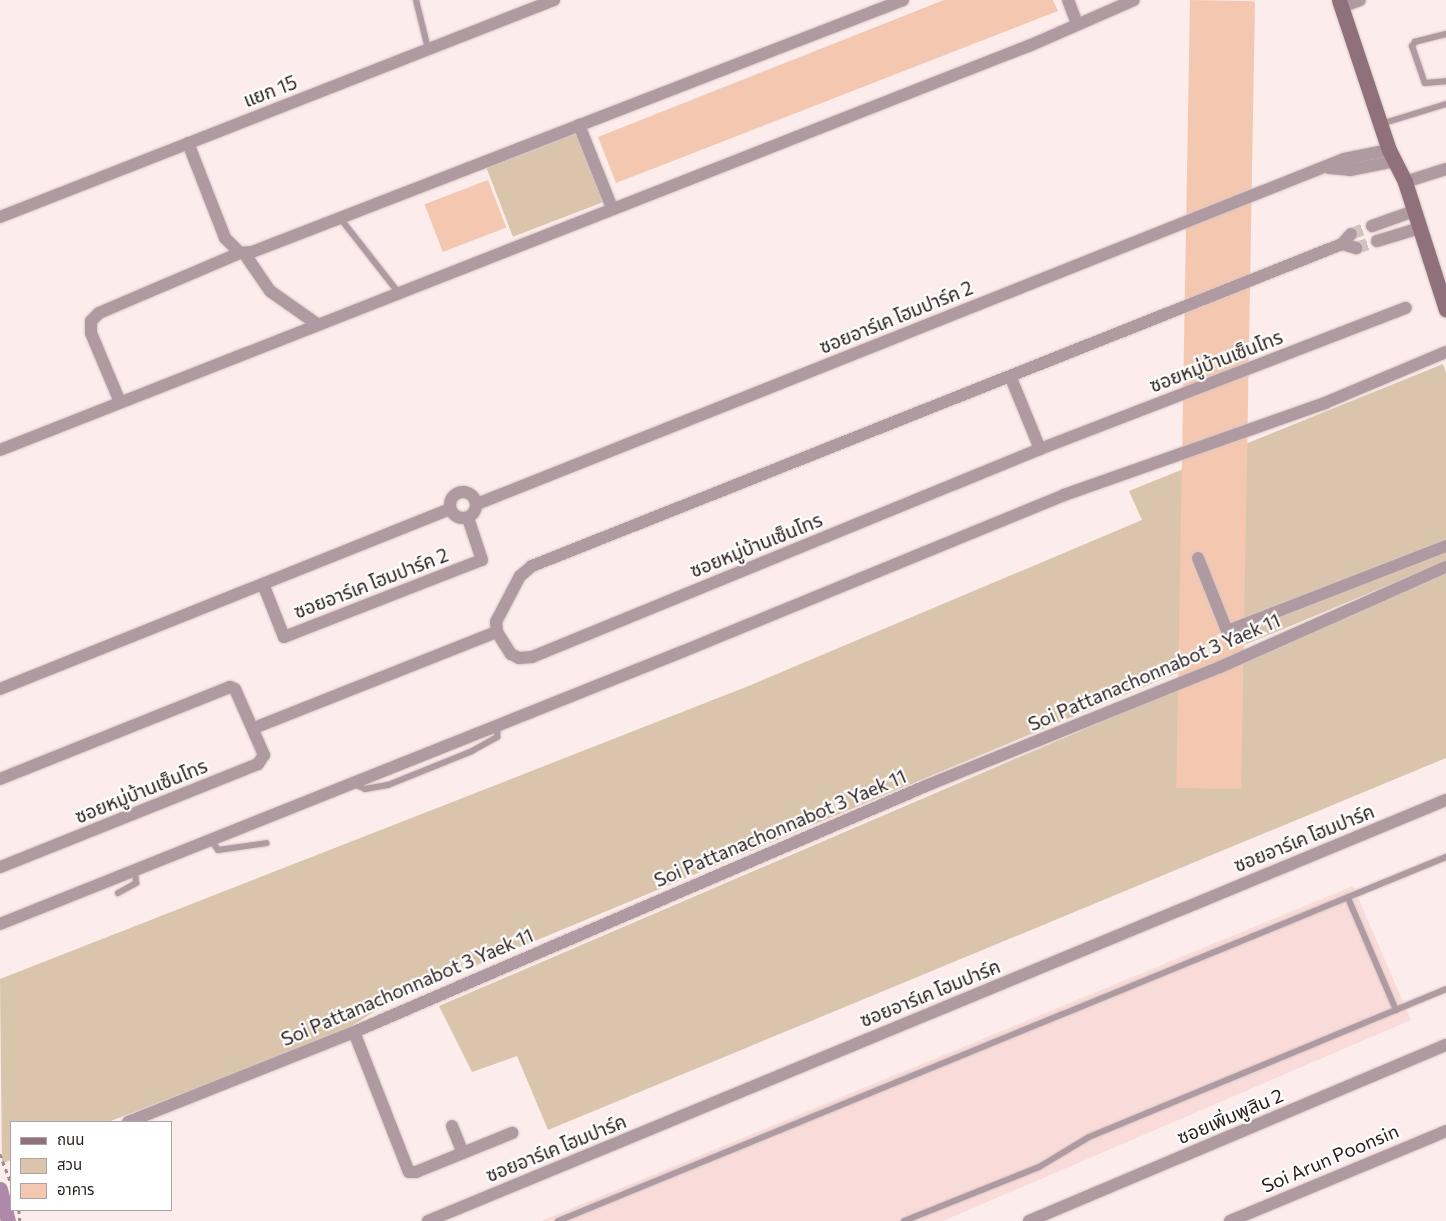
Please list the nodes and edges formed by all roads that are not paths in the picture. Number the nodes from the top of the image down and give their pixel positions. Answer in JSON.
{"nodes":[{"id":1,"x":416,"y":0,"type":"edge"},
{"id":2,"x":554,"y":0,"type":"edge"},
{"id":3,"x":903,"y":0,"type":"edge"},
{"id":4,"x":1068,"y":0,"type":"edge"},
{"id":5,"x":1134,"y":0,"type":"edge"},
{"id":6,"x":1360,"y":0,"type":"edge"},
{"id":7,"x":1340,"y":4,"type":"edge"},
{"id":8,"x":1077,"y":24,"type":"junction"},
{"id":9,"x":1446,"y":34,"type":"edge"},
{"id":10,"x":428,"y":49,"type":"junction"},
{"id":11,"x":1446,"y":81,"type":"edge"},
{"id":12,"x":1446,"y":104,"type":"edge"},
{"id":13,"x":1381,"y":124,"type":"junction"},
{"id":14,"x":579,"y":126,"type":"junction"},
{"id":15,"x":188,"y":143,"type":"junction"},
{"id":16,"x":1392,"y":155,"type":"junction"},
{"id":17,"x":1446,"y":169,"type":"edge"},
{"id":18,"x":1406,"y":182,"type":"junction"},
{"id":19,"x":612,"y":208,"type":"junction"},
{"id":20,"x":1414,"y":211,"type":"junction"},
{"id":21,"x":0,"y":217,"type":"edge"},
{"id":22,"x":340,"y":218,"type":"junction"},
{"id":23,"x":1372,"y":226,"type":"tunnel mouth"},
{"id":24,"x":1420,"y":228,"type":"junction"},
{"id":25,"x":1377,"y":241,"type":"tunnel mouth"},
{"id":26,"x":1356,"y":248,"type":"tunnel mouth"},
{"id":27,"x":242,"y":253,"type":"junction"},
{"id":28,"x":398,"y":292,"type":"junction"},
{"id":29,"x":1406,"y":308,"type":"dead end"},
{"id":30,"x":1446,"y":310,"type":"edge"},
{"id":31,"x":317,"y":324,"type":"junction"},
{"id":32,"x":1446,"y":352,"type":"edge"},
{"id":33,"x":1011,"y":378,"type":"junction"},
{"id":34,"x":120,"y":402,"type":"junction"},
{"id":35,"x":1040,"y":449,"type":"junction"},
{"id":36,"x":0,"y":450,"type":"edge"},
{"id":37,"x":477,"y":504,"type":"junction"},
{"id":38,"x":450,"y":509,"type":"junction"},
{"id":39,"x":468,"y":518,"type":"junction"},
{"id":40,"x":1446,"y":546,"type":"edge"},
{"id":41,"x":1198,"y":558,"type":"dead end"},
{"id":42,"x":1446,"y":567,"type":"edge"},
{"id":43,"x":263,"y":584,"type":"junction"},
{"id":44,"x":498,"y":632,"type":"junction"},
{"id":45,"x":0,"y":689,"type":"edge"},
{"id":46,"x":254,"y":728,"type":"junction"},
{"id":47,"x":0,"y":779,"type":"edge"},
{"id":48,"x":1446,"y":800,"type":"edge"},
{"id":49,"x":211,"y":840,"type":"junction"},
{"id":50,"x":267,"y":843,"type":"dead end"},
{"id":51,"x":1446,"y":856,"type":"edge"},
{"id":52,"x":0,"y":867,"type":"edge"},
{"id":53,"x":135,"y":870,"type":"junction"},
{"id":54,"x":118,"y":893,"type":"dead end"},
{"id":55,"x":1348,"y":898,"type":"junction"},
{"id":56,"x":0,"y":924,"type":"edge"},
{"id":57,"x":1446,"y":989,"type":"edge"},
{"id":58,"x":1396,"y":1010,"type":"junction"},
{"id":59,"x":354,"y":1032,"type":"junction"},
{"id":60,"x":1446,"y":1046,"type":"edge"},
{"id":61,"x":131,"y":1121,"type":"edge"},
{"id":62,"x":452,"y":1126,"type":"dead end"},
{"id":63,"x":1446,"y":1131,"type":"edge"},
{"id":64,"x":512,"y":1133,"type":"dead end"},
{"id":65,"x":463,"y":1153,"type":"junction"},
{"id":66,"x":428,"y":1221,"type":"edge"},
{"id":67,"x":558,"y":1221,"type":"edge"},
{"id":68,"x":904,"y":1221,"type":"edge"},
{"id":69,"x":1030,"y":1221,"type":"edge"},
{"id":70,"x":1230,"y":1221,"type":"edge"}],
"edges":[{"from":1,"to":10,"type":"lane"},
{"from":2,"to":10,"type":"street","name":"แยก 15"},
{"from":3,"to":14,"type":"street"},
{"from":4,"to":8,"type":"street"},
{"from":5,"to":8,"type":"street"},
{"from":6,"to":7,"type":"street"},
{"from":7,"to":13,"type":"street"},
{"from":8,"to":19,"type":"street"},
{"from":9,"to":11,"type":"lane"},
{"from":10,"to":15,"type":"street","name":"แยก 15"},
{"from":12,"to":13,"type":"lane"},
{"from":13,"to":16,"type":"street"},
{"from":14,"to":19,"type":"street"},
{"from":14,"to":22,"type":"street"},
{"from":15,"to":21,"type":"street","name":"แยก 15"},
{"from":15,"to":27,"type":"street"},
{"from":16,"to":18,"type":"street"},
{"from":16,"to":37,"type":"street","name":"ซอยอาร์เค โฮมปาร์ค 2"},
{"from":17,"to":18,"type":"street"},
{"from":18,"to":20,"type":"street"},
{"from":19,"to":28,"type":"street"},
{"from":20,"to":23,"type":"street"},
{"from":20,"to":24,"type":"street"},
{"from":22,"to":27,"type":"street"},
{"from":22,"to":28,"type":"lane"},
{"from":24,"to":25,"type":"street"},
{"from":24,"to":30,"type":"street"},
{"from":26,"to":33,"type":"street"},
{"from":27,"to":31,"type":"street"},
{"from":27,"to":34,"type":"street"},
{"from":28,"to":31,"type":"street"},
{"from":29,"to":35,"type":"street","name":"ซอยหมู่บ้านเซ็นโทร"},
{"from":31,"to":34,"type":"street"},
{"from":32,"to":49,"type":"street"},
{"from":33,"to":35,"type":"street"},
{"from":33,"to":44,"type":"street"},
{"from":34,"to":36,"type":"street"},
{"from":35,"to":44,"type":"street","name":"ซอยหมู่บ้านเซ็นโทร"},
{"from":37,"to":38,"type":"street","name":"ซอยอาร์เค โฮมปาร์ค 2"},
{"from":37,"to":39,"type":"street"},
{"from":38,"to":39,"type":"street"},
{"from":38,"to":43,"type":"street","name":"ซอยอาร์เค โฮมปาร์ค 2"},
{"from":39,"to":43,"type":"street","name":"ซอยอาร์เค โฮมปาร์ค 2"},
{"from":40,"to":41,"type":"street"},
{"from":42,"to":59,"type":"street","name":"Soi Pattanachonnabot 3 Yaek 11"},
{"from":43,"to":45,"type":"street","name":"ซอยอาร์เค โฮมปาร์ค 2"},
{"from":44,"to":46,"type":"street"},
{"from":46,"to":47,"type":"street","name":"ซอยหมู่บ้านเซ็นโทร"},
{"from":46,"to":52,"type":"street","name":"ซอยหมู่บ้านเซ็นโทร"},
{"from":48,"to":66,"type":"street","name":"ซอยอาร์เค โฮมปาร์ค"},
{"from":49,"to":50,"type":"lane"},
{"from":49,"to":53,"type":"street"},
{"from":51,"to":55,"type":"lane"},
{"from":53,"to":54,"type":"lane"},
{"from":53,"to":56,"type":"street"},
{"from":55,"to":58,"type":"lane"},
{"from":55,"to":67,"type":"lane"},
{"from":57,"to":58,"type":"lane"},
{"from":58,"to":68,"type":"lane"},
{"from":59,"to":61,"type":"street","name":"Soi Pattanachonnabot 3 Yaek 11"},
{"from":59,"to":65,"type":"street"},
{"from":60,"to":69,"type":"street","name":"ซอยเพิ่มพูสิน 2"},
{"from":62,"to":65,"type":"street"},
{"from":63,"to":70,"type":"street","name":"Soi Arun Poonsin"},
{"from":64,"to":65,"type":"street"}]}
